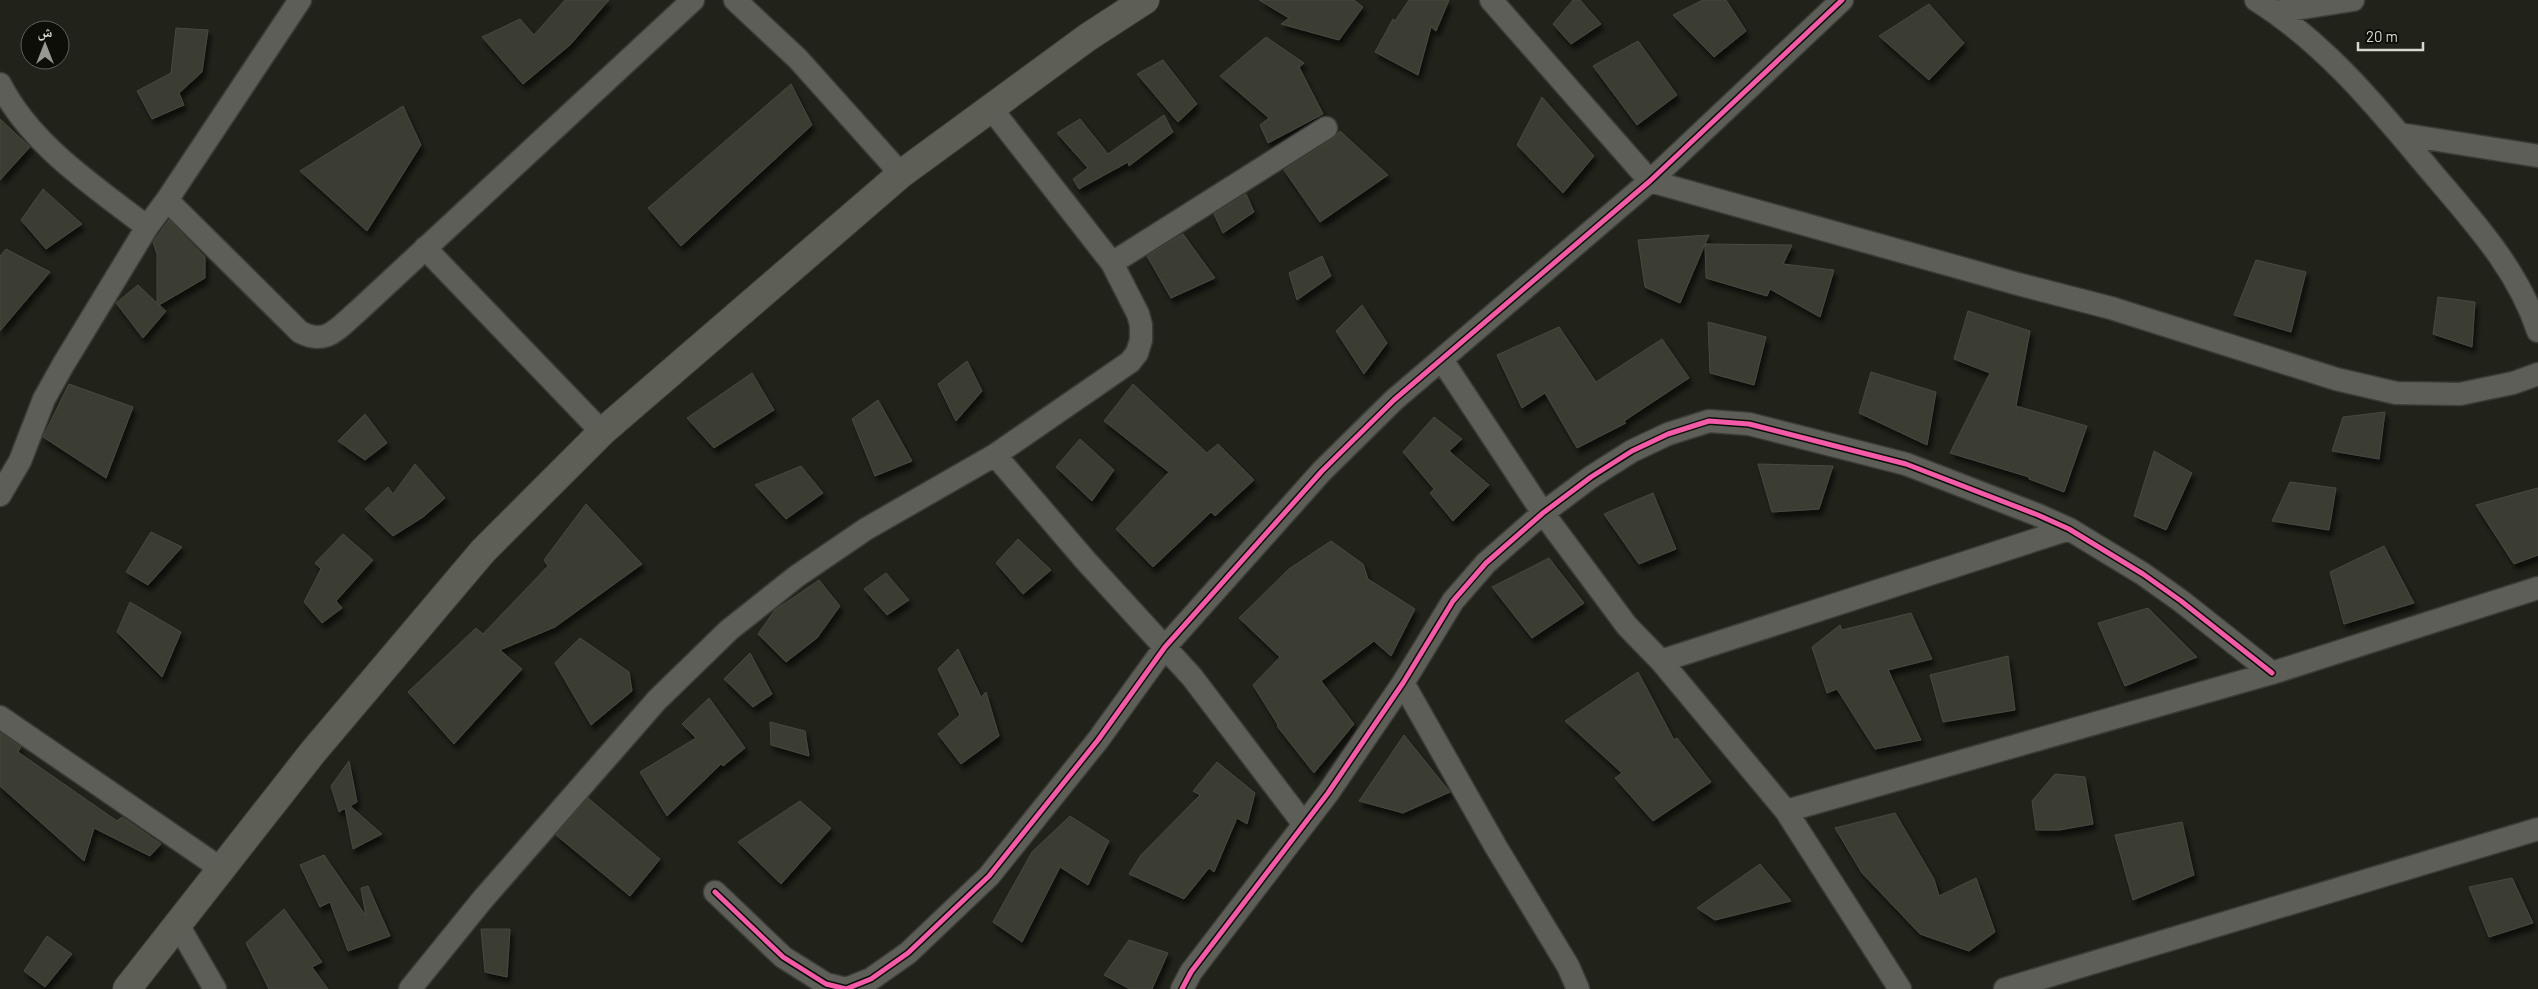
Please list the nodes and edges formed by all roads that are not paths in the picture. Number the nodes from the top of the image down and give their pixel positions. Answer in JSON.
{"nodes":[{"id":1,"x":300,"y":0,"type":"edge"},
{"id":2,"x":693,"y":0,"type":"edge"},
{"id":3,"x":735,"y":0,"type":"edge"},
{"id":4,"x":1145,"y":0,"type":"edge"},
{"id":5,"x":1491,"y":0,"type":"edge"},
{"id":6,"x":1842,"y":0,"type":"edge"},
{"id":7,"x":2256,"y":0,"type":"edge"},
{"id":8,"x":2353,"y":0,"type":"edge"},
{"id":9,"x":2275,"y":12,"type":"junction"},
{"id":10,"x":0,"y":84,"type":"edge"},
{"id":11,"x":990,"y":107,"type":"junction"},
{"id":12,"x":1326,"y":128,"type":"dead end"},
{"id":13,"x":2400,"y":134,"type":"junction"},
{"id":14,"x":2538,"y":156,"type":"edge"},
{"id":15,"x":901,"y":174,"type":"junction"},
{"id":16,"x":1650,"y":181,"type":"junction"},
{"id":17,"x":167,"y":200,"type":"junction"},
{"id":18,"x":147,"y":227,"type":"junction"},
{"id":19,"x":424,"y":248,"type":"junction"},
{"id":20,"x":1112,"y":263,"type":"junction"},
{"id":21,"x":2538,"y":331,"type":"edge"},
{"id":22,"x":1442,"y":360,"type":"junction"},
{"id":23,"x":2538,"y":374,"type":"edge"},
{"id":24,"x":602,"y":432,"type":"junction"},
{"id":25,"x":995,"y":455,"type":"junction"},
{"id":26,"x":0,"y":495,"type":"edge"},
{"id":27,"x":1543,"y":513,"type":"junction"},
{"id":28,"x":2069,"y":529,"type":"junction"},
{"id":29,"x":2538,"y":588,"type":"edge"},
{"id":30,"x":1165,"y":647,"type":"junction"},
{"id":31,"x":1661,"y":661,"type":"junction"},
{"id":32,"x":2272,"y":673,"type":"junction"},
{"id":33,"x":1404,"y":683,"type":"junction"},
{"id":34,"x":0,"y":717,"type":"edge"},
{"id":35,"x":1786,"y":811,"type":"junction"},
{"id":36,"x":1303,"y":823,"type":"junction"},
{"id":37,"x":2538,"y":828,"type":"edge"},
{"id":38,"x":222,"y":870,"type":"junction"},
{"id":39,"x":715,"y":892,"type":"dead end"},
{"id":40,"x":178,"y":925,"type":"junction"},
{"id":41,"x":127,"y":989,"type":"edge"},
{"id":42,"x":216,"y":989,"type":"edge"},
{"id":43,"x":410,"y":989,"type":"edge"},
{"id":44,"x":1182,"y":989,"type":"edge"},
{"id":45,"x":1578,"y":989,"type":"edge"},
{"id":46,"x":1900,"y":989,"type":"edge"},
{"id":47,"x":2004,"y":989,"type":"edge"}],
"edges":[{"from":1,"to":17,"type":"street"},
{"from":2,"to":19,"type":"street"},
{"from":3,"to":15,"type":"street"},
{"from":4,"to":11,"type":"main road"},
{"from":5,"to":16,"type":"street"},
{"from":6,"to":16,"type":"street"},
{"from":7,"to":9,"type":"street"},
{"from":8,"to":9,"type":"street"},
{"from":9,"to":13,"type":"street"},
{"from":10,"to":18,"type":"street"},
{"from":11,"to":15,"type":"main road"},
{"from":11,"to":20,"type":"street"},
{"from":12,"to":20,"type":"street"},
{"from":13,"to":14,"type":"street"},
{"from":13,"to":21,"type":"street"},
{"from":15,"to":24,"type":"main road"},
{"from":16,"to":22,"type":"street"},
{"from":16,"to":23,"type":"street"},
{"from":17,"to":18,"type":"street"},
{"from":17,"to":19,"type":"street"},
{"from":18,"to":26,"type":"street"},
{"from":19,"to":24,"type":"street"},
{"from":20,"to":25,"type":"street"},
{"from":22,"to":27,"type":"street"},
{"from":22,"to":30,"type":"street"},
{"from":24,"to":38,"type":"main road"},
{"from":25,"to":30,"type":"street"},
{"from":25,"to":43,"type":"street"},
{"from":27,"to":28,"type":"street"},
{"from":27,"to":31,"type":"street"},
{"from":27,"to":33,"type":"street"},
{"from":28,"to":31,"type":"street"},
{"from":28,"to":32,"type":"street"},
{"from":29,"to":32,"type":"street"},
{"from":30,"to":36,"type":"street"},
{"from":30,"to":39,"type":"street"},
{"from":31,"to":35,"type":"street"},
{"from":32,"to":35,"type":"street"},
{"from":33,"to":36,"type":"street"},
{"from":33,"to":45,"type":"street"},
{"from":34,"to":38,"type":"street"},
{"from":35,"to":46,"type":"street"},
{"from":36,"to":44,"type":"street"},
{"from":37,"to":47,"type":"street"},
{"from":38,"to":40,"type":"main road"},
{"from":40,"to":41,"type":"main road"},
{"from":40,"to":42,"type":"street"}]}
